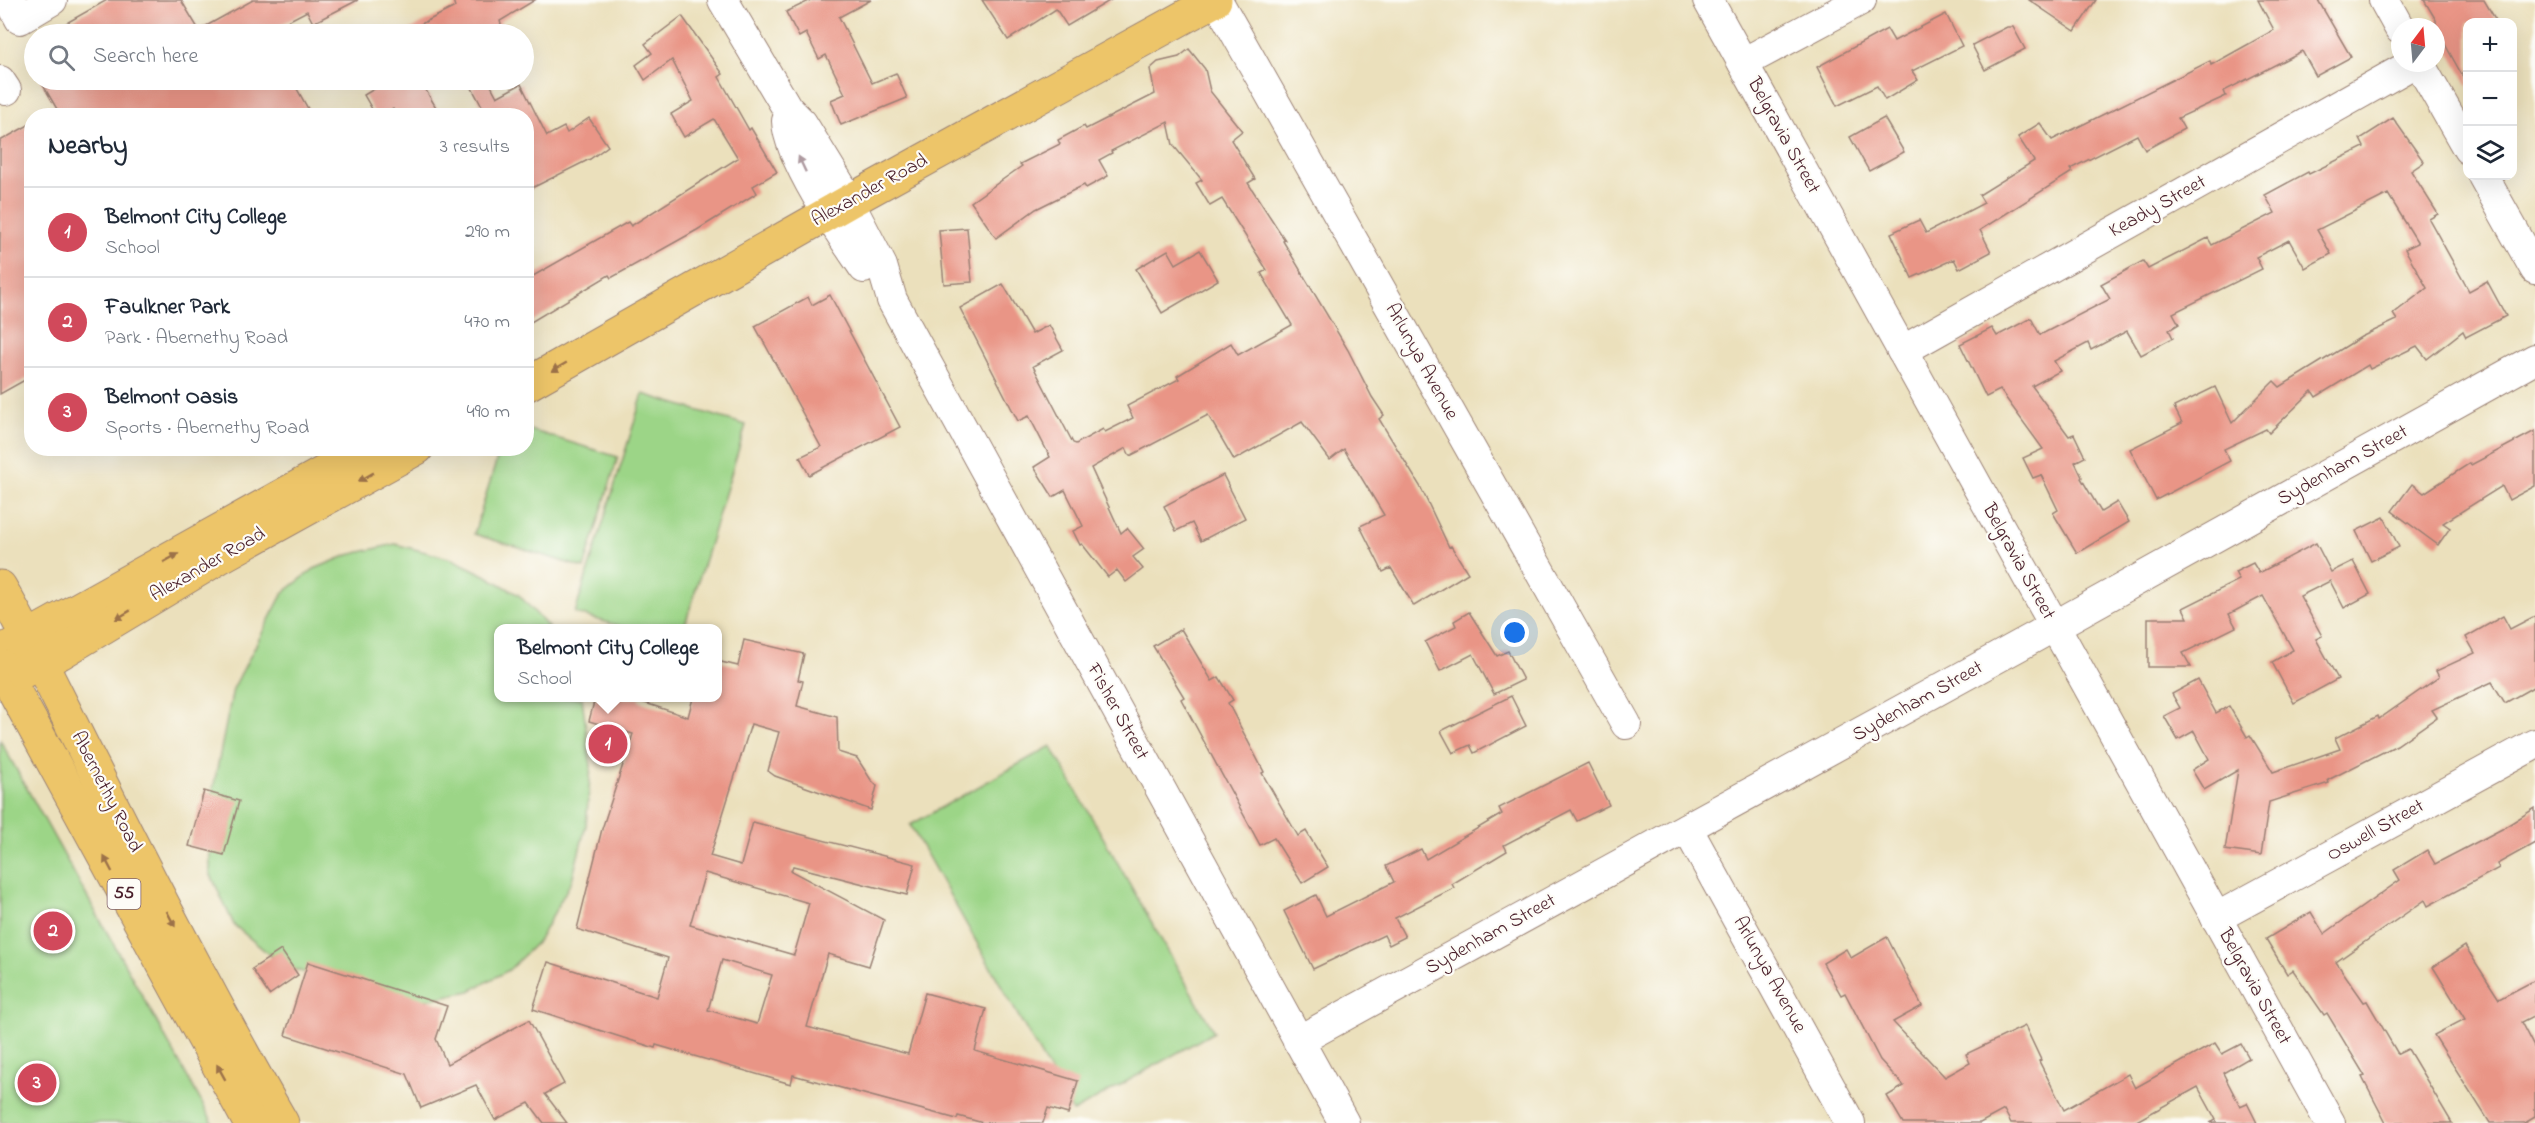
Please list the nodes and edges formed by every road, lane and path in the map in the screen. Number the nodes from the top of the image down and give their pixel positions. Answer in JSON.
{"nodes":[{"id":1,"x":10,"y":0,"type":"edge"},
{"id":2,"x":52,"y":0,"type":"edge"},
{"id":3,"x":723,"y":0,"type":"edge"},
{"id":4,"x":1179,"y":0,"type":"edge"},
{"id":5,"x":1216,"y":0,"type":"edge"},
{"id":6,"x":1708,"y":0,"type":"edge"},
{"id":7,"x":1861,"y":0,"type":"edge"},
{"id":8,"x":2384,"y":0,"type":"edge"},
{"id":9,"x":2394,"y":18,"type":"edge"},
{"id":10,"x":1743,"y":63,"type":"junction"},
{"id":11,"x":2398,"y":72,"type":"edge"},
{"id":12,"x":2424,"y":72,"type":"edge"},
{"id":13,"x":2463,"y":140,"type":"edge"},
{"id":14,"x":2485,"y":180,"type":"edge"},
{"id":15,"x":834,"y":200,"type":"junction"},
{"id":16,"x":2535,"y":269,"type":"edge"},
{"id":17,"x":1902,"y":351,"type":"junction"},
{"id":18,"x":534,"y":356,"type":"edge"},
{"id":19,"x":2535,"y":359,"type":"edge"},
{"id":20,"x":534,"y":380,"type":"edge"},
{"id":21,"x":355,"y":456,"type":"edge"},
{"id":22,"x":403,"y":456,"type":"edge"},
{"id":23,"x":0,"y":587,"type":"edge"},
{"id":24,"x":2054,"y":627,"type":"junction"},
{"id":25,"x":34,"y":650,"type":"junction"},
{"id":26,"x":2,"y":670,"type":"edge"},
{"id":27,"x":1626,"y":724,"type":"dead end"},
{"id":28,"x":2535,"y":744,"type":"edge"},
{"id":29,"x":1687,"y":828,"type":"junction"},
{"id":30,"x":2216,"y":918,"type":"junction"},
{"id":31,"x":1298,"y":1041,"type":"junction"},
{"id":32,"x":250,"y":1123,"type":"edge"},
{"id":33,"x":282,"y":1123,"type":"edge"},
{"id":34,"x":1344,"y":1123,"type":"edge"},
{"id":35,"x":1850,"y":1123,"type":"edge"},
{"id":36,"x":2330,"y":1123,"type":"edge"}],
"edges":[{"from":1,"to":2,"type":"street"},
{"from":3,"to":15,"type":"street","name":"Fisher Street"},
{"from":4,"to":15,"type":"main road","name":"Alexander Road"},
{"from":5,"to":15,"type":"main road","name":"Alexander Road"},
{"from":5,"to":27,"type":"street","name":"Arlunya Avenue"},
{"from":6,"to":10,"type":"street","name":"Belgravia Street"},
{"from":7,"to":10,"type":"street"},
{"from":8,"to":9,"type":"street"},
{"from":10,"to":17,"type":"street","name":"Belgravia Street"},
{"from":11,"to":17,"type":"street","name":"Keady Street"},
{"from":12,"to":13,"type":"street"},
{"from":14,"to":16,"type":"street"},
{"from":15,"to":18,"type":"main road","name":"Alexander Road"},
{"from":15,"to":20,"type":"main road","name":"Alexander Road","one_way":true},
{"from":15,"to":31,"type":"street","name":"Fisher Street"},
{"from":17,"to":24,"type":"street","name":"Belgravia Street"},
{"from":19,"to":24,"type":"street","name":"Sydenham Street"},
{"from":25,"to":21,"type":"main road","name":"Alexander Road","one_way":true},
{"from":22,"to":25,"type":"main road","name":"Alexander Road","one_way":true},
{"from":23,"to":25,"type":"main road","name":"Abernethy Road","number":"55"},
{"from":24,"to":29,"type":"street","name":"Sydenham Street"},
{"from":24,"to":30,"type":"street","name":"Belgravia Street"},
{"from":25,"to":26,"type":"main road","name":"Alexander Road"},
{"from":25,"to":33,"type":"main road","name":"Abernethy Road","number":"55","one_way":true},
{"from":32,"to":26,"type":"main road","name":"Abernethy Road","number":"55","one_way":true},
{"from":28,"to":30,"type":"street","name":"Oswell Street"},
{"from":29,"to":31,"type":"street","name":"Sydenham Street"},
{"from":29,"to":35,"type":"street","name":"Arlunya Avenue"},
{"from":30,"to":36,"type":"street","name":"Belgravia Street"},
{"from":31,"to":34,"type":"street","name":"Fisher Street"}]}
